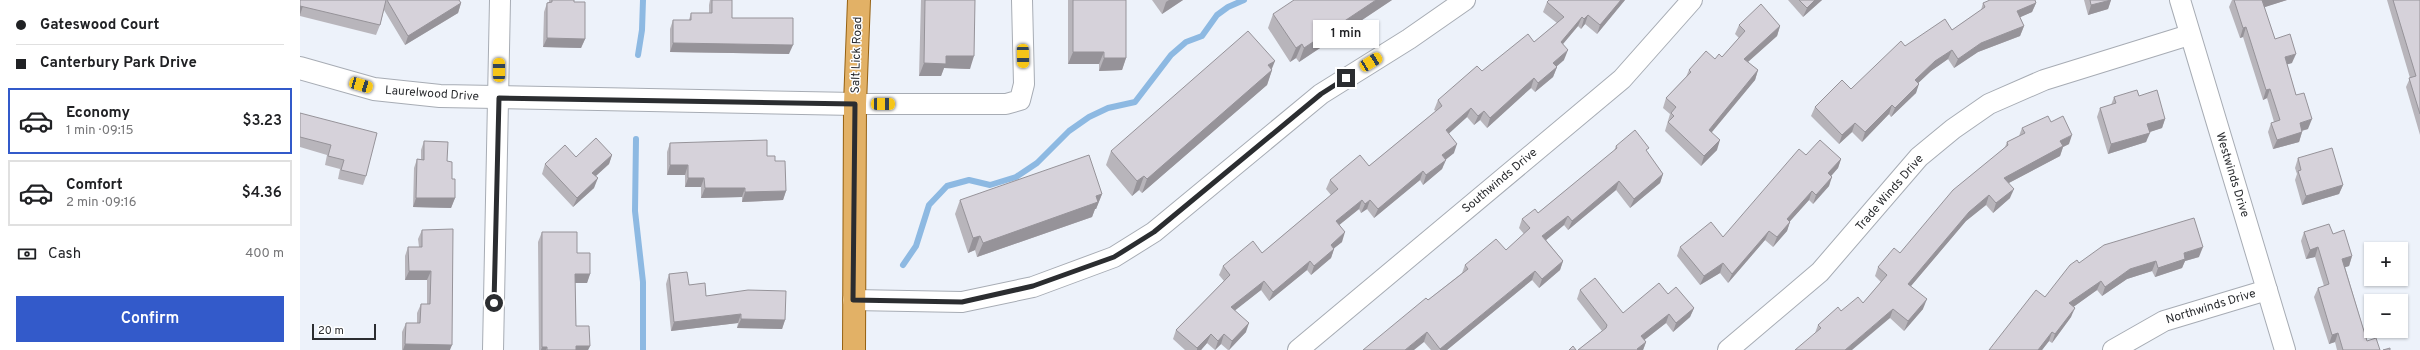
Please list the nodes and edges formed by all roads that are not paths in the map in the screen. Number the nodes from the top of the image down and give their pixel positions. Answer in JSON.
{"nodes":[{"id":1,"x":500,"y":0,"type":"edge"},
{"id":2,"x":859,"y":0,"type":"edge"},
{"id":3,"x":1022,"y":0,"type":"edge"},
{"id":4,"x":1465,"y":0,"type":"edge"},
{"id":5,"x":1692,"y":0,"type":"edge"},
{"id":6,"x":2180,"y":0,"type":"edge"},
{"id":7,"x":2189,"y":34,"type":"junction"},
{"id":8,"x":300,"y":68,"type":"edge"},
{"id":9,"x":499,"y":98,"type":"junction"},
{"id":10,"x":855,"y":104,"type":"junction"},
{"id":11,"x":2267,"y":290,"type":"junction"},
{"id":12,"x":853,"y":300,"type":"junction"},
{"id":13,"x":493,"y":350,"type":"edge"},
{"id":14,"x":854,"y":350,"type":"edge"},
{"id":15,"x":1298,"y":350,"type":"edge"},
{"id":16,"x":1728,"y":350,"type":"edge"},
{"id":17,"x":2113,"y":350,"type":"edge"},
{"id":18,"x":2285,"y":350,"type":"edge"}],
"edges":[{"from":1,"to":9,"type":"street"},
{"from":2,"to":10,"type":"main road","name":"Salt Lick Road"},
{"from":3,"to":10,"type":"street"},
{"from":4,"to":12,"type":"street"},
{"from":5,"to":15,"type":"street","name":"Southwinds Drive"},
{"from":6,"to":7,"type":"street","name":"Westwinds Drive"},
{"from":7,"to":11,"type":"street","name":"Westwinds Drive"},
{"from":7,"to":16,"type":"street","name":"Trade Winds Drive"},
{"from":8,"to":9,"type":"street","name":"Laurelwood Drive"},
{"from":9,"to":10,"type":"street","name":"Laurelwood Drive"},
{"from":9,"to":13,"type":"street"},
{"from":10,"to":12,"type":"main road","name":"Salt Lick Road"},
{"from":11,"to":17,"type":"street","name":"Northwinds Drive"},
{"from":11,"to":18,"type":"street","name":"Westwinds Drive"},
{"from":12,"to":14,"type":"main road","name":"Salt Lick Road"}]}
